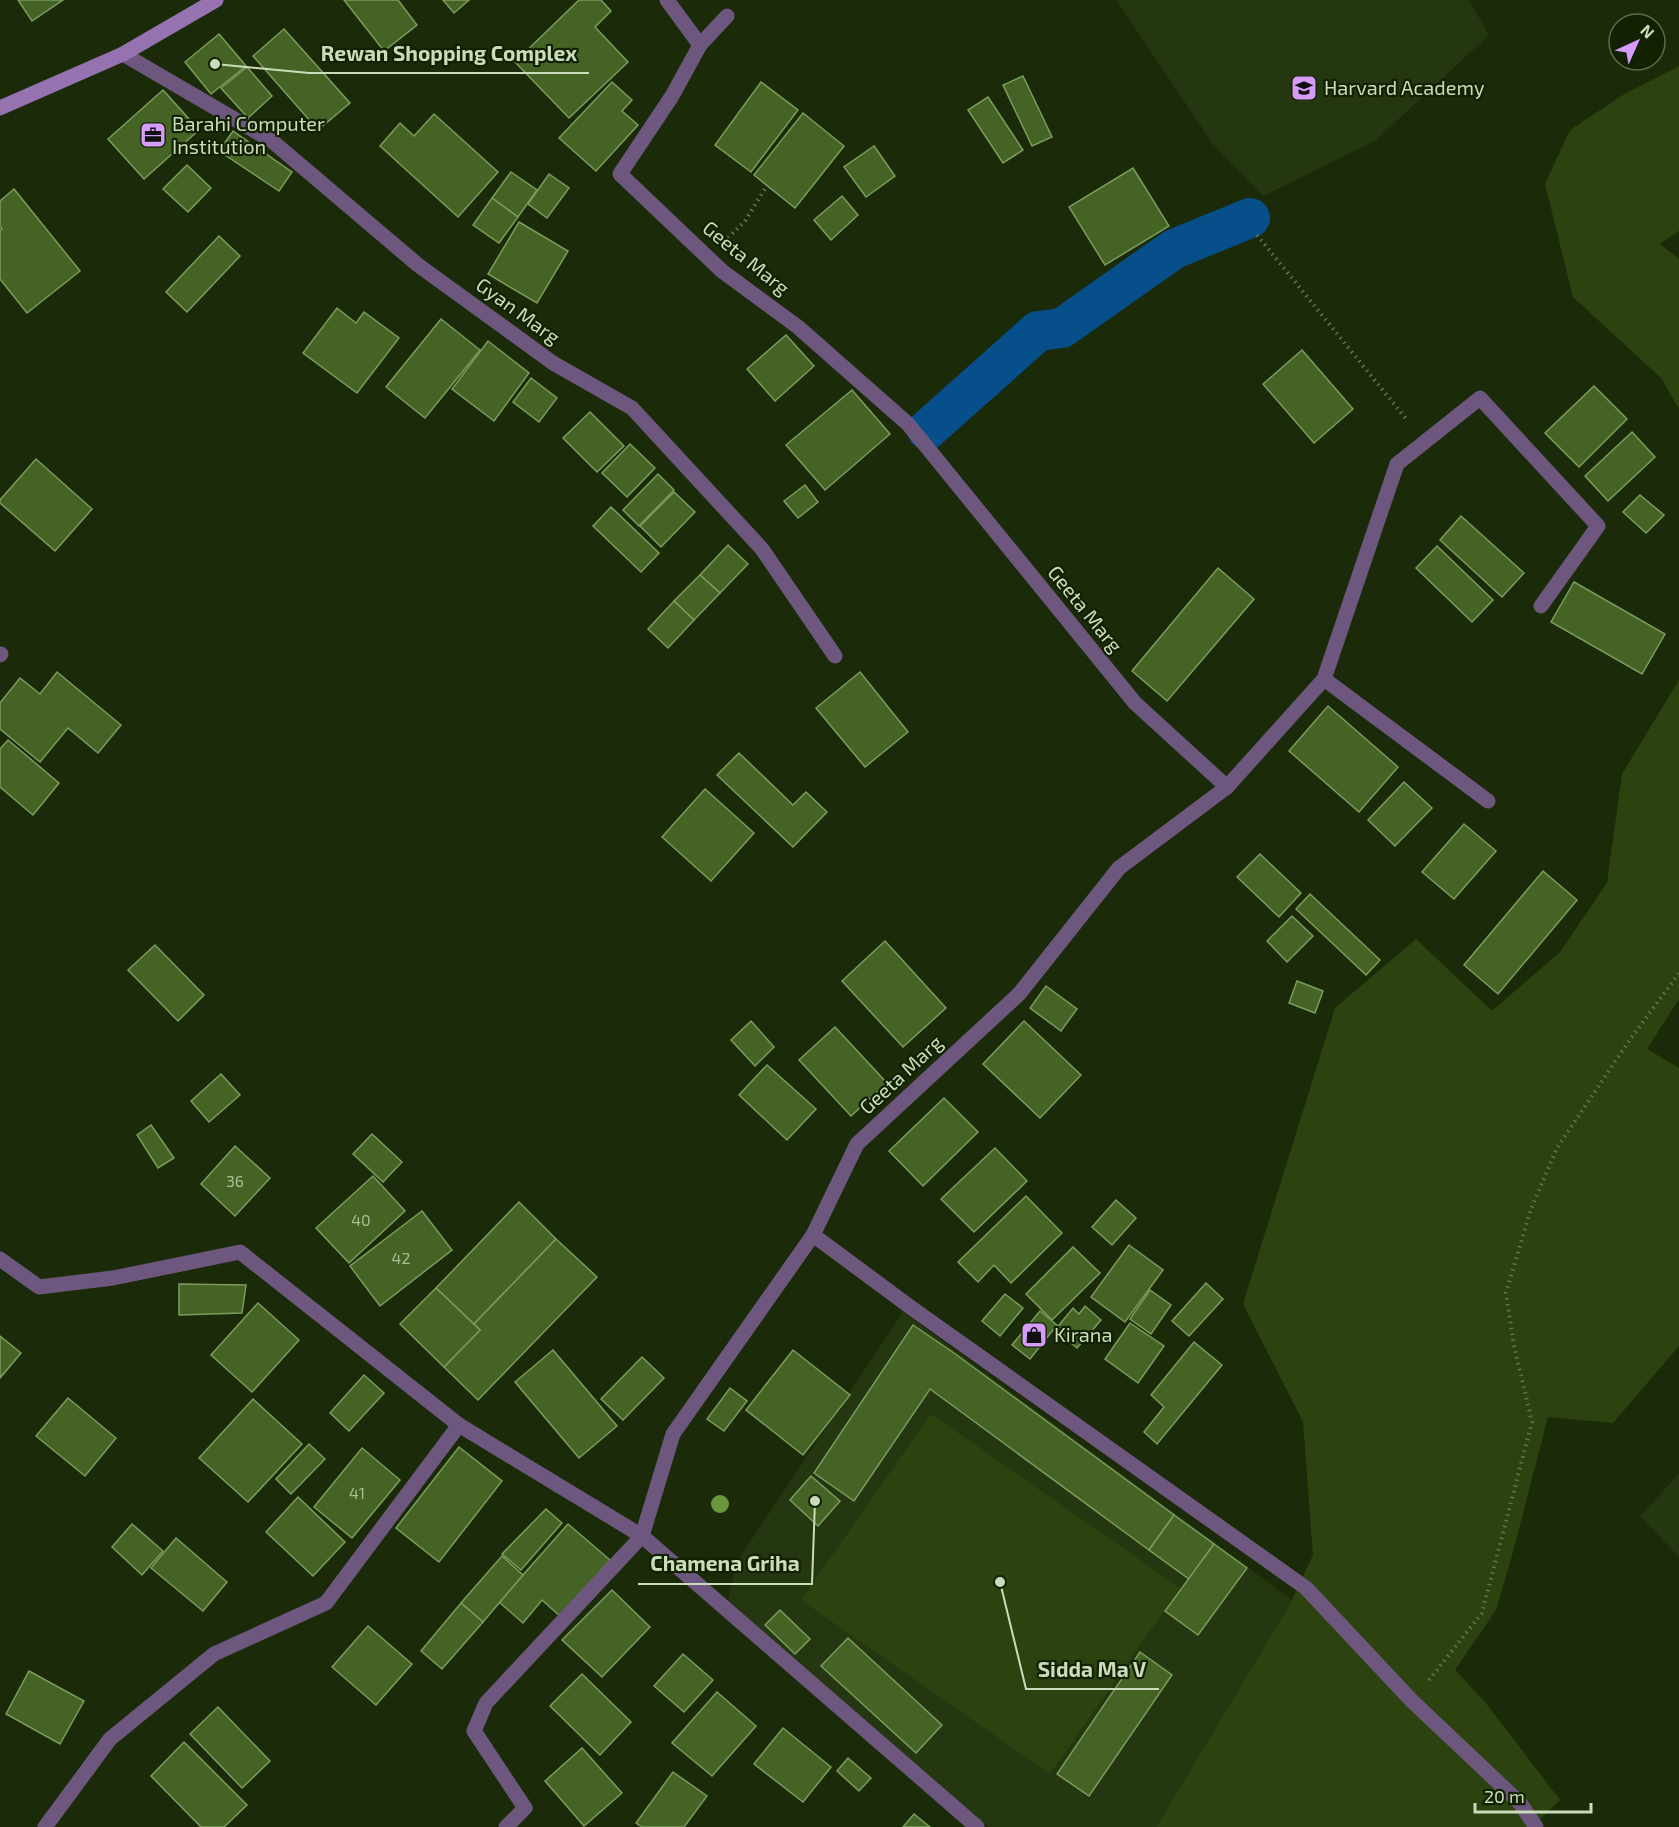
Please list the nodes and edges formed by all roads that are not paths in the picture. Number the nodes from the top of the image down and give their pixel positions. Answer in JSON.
{"nodes":[{"id":1,"x":216,"y":0,"type":"edge"},
{"id":2,"x":668,"y":0,"type":"edge"},
{"id":3,"x":727,"y":16,"type":"dead end"},
{"id":4,"x":700,"y":45,"type":"junction"},
{"id":5,"x":123,"y":54,"type":"junction"},
{"id":6,"x":0,"y":108,"type":"edge"},
{"id":7,"x":1541,"y":606,"type":"dead end"},
{"id":8,"x":835,"y":656,"type":"dead end"},
{"id":9,"x":1324,"y":679,"type":"junction"},
{"id":10,"x":1227,"y":787,"type":"junction"},
{"id":11,"x":1488,"y":801,"type":"dead end"},
{"id":12,"x":813,"y":1234,"type":"junction"},
{"id":13,"x":0,"y":1259,"type":"edge"},
{"id":14,"x":459,"y":1425,"type":"junction"},
{"id":15,"x":642,"y":1536,"type":"junction"},
{"id":16,"x":45,"y":1827,"type":"edge"},
{"id":17,"x":506,"y":1827,"type":"edge"},
{"id":18,"x":977,"y":1827,"type":"edge"},
{"id":19,"x":1536,"y":1827,"type":"edge"}],
"edges":[{"from":1,"to":5,"type":"main road"},
{"from":2,"to":4,"type":"street"},
{"from":3,"to":4,"type":"street"},
{"from":4,"to":10,"type":"street","name":"Geeta Marg"},
{"from":5,"to":6,"type":"main road"},
{"from":5,"to":8,"type":"street","name":"Gyan Marg"},
{"from":7,"to":9,"type":"street"},
{"from":9,"to":10,"type":"street"},
{"from":9,"to":11,"type":"street"},
{"from":10,"to":12,"type":"street","name":"Geeta Marg"},
{"from":12,"to":15,"type":"street","name":"Geeta Marg"},
{"from":12,"to":19,"type":"street"},
{"from":13,"to":14,"type":"street"},
{"from":14,"to":15,"type":"street"},
{"from":14,"to":16,"type":"street"},
{"from":15,"to":17,"type":"street"},
{"from":15,"to":18,"type":"street"}]}
